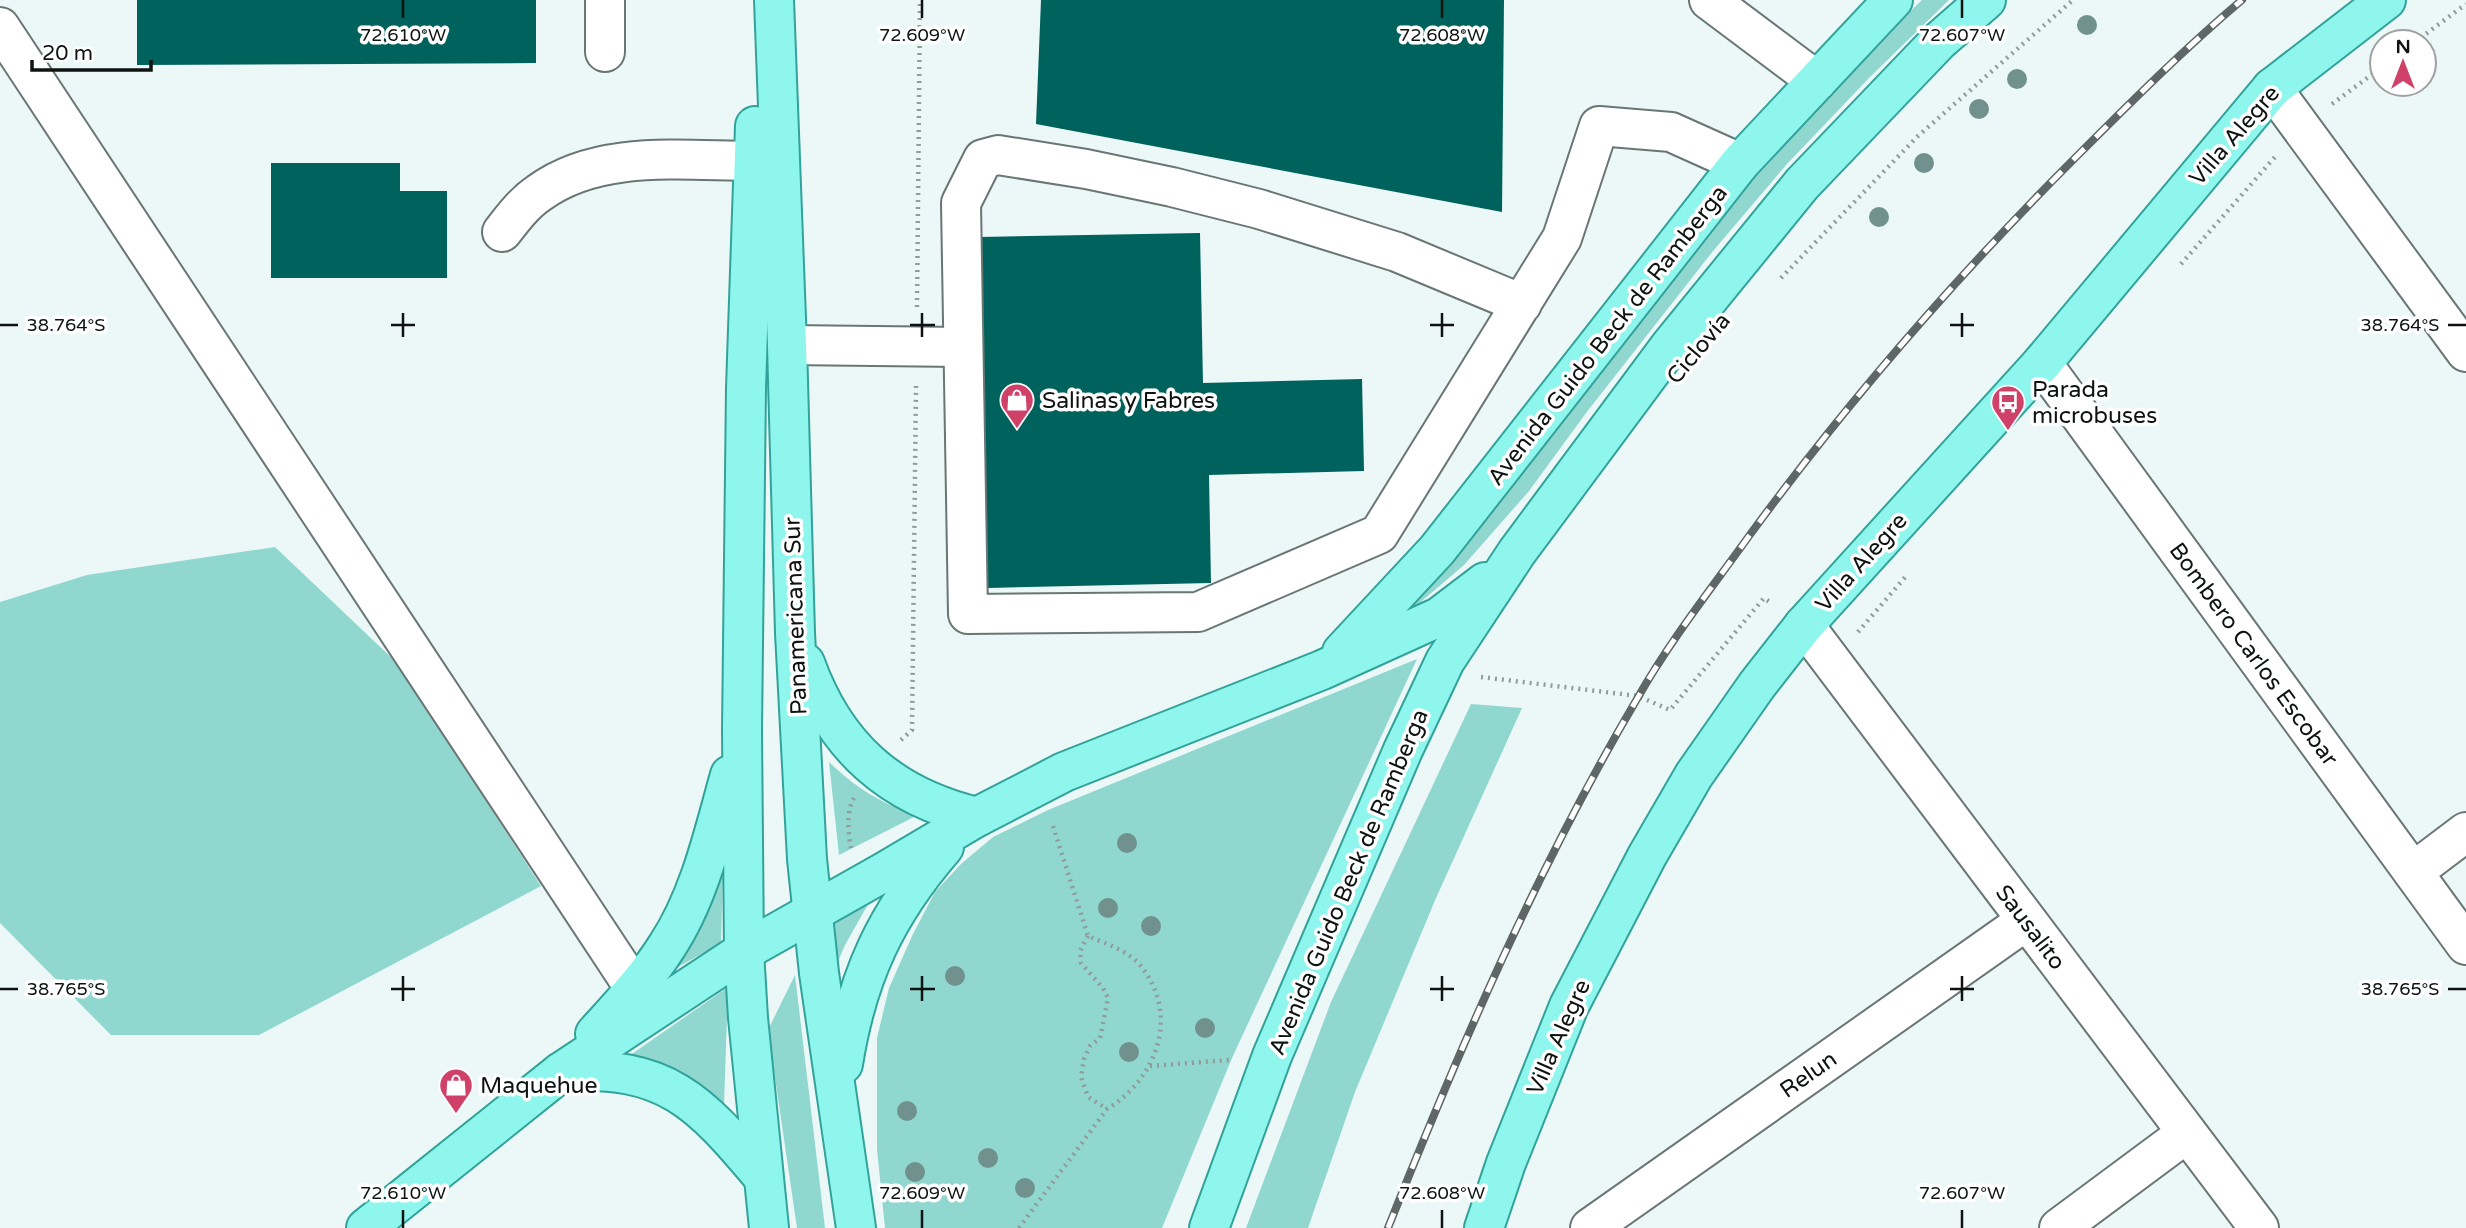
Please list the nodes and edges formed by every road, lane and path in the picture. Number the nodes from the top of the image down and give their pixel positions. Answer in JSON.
{"nodes":[{"id":1,"x":605,"y":0,"type":"edge"},
{"id":2,"x":760,"y":0,"type":"edge"},
{"id":3,"x":774,"y":0,"type":"edge"},
{"id":4,"x":1709,"y":0,"type":"edge"},
{"id":5,"x":1893,"y":0,"type":"edge"},
{"id":6,"x":1986,"y":0,"type":"edge"},
{"id":7,"x":2073,"y":0,"type":"edge"},
{"id":8,"x":2386,"y":0,"type":"edge"},
{"id":9,"x":2466,"y":4,"type":"edge"},
{"id":10,"x":0,"y":27,"type":"edge"},
{"id":11,"x":2434,"y":28,"type":"edge"},
{"id":12,"x":605,"y":52,"type":"dead end"},
{"id":13,"x":2368,"y":77,"type":"edge"},
{"id":14,"x":1817,"y":80,"type":"junction"},
{"id":15,"x":2272,"y":89,"type":"junction"},
{"id":16,"x":2300,"y":128,"type":"junction"},
{"id":17,"x":754,"y":161,"type":"junction"},
{"id":18,"x":1740,"y":163,"type":"junction"},
{"id":19,"x":502,"y":232,"type":"dead end"},
{"id":20,"x":2174,"y":272,"type":"dead end"},
{"id":21,"x":1774,"y":284,"type":"dead end"},
{"id":22,"x":1522,"y":303,"type":"junction"},
{"id":23,"x":787,"y":345,"type":"junction"},
{"id":24,"x":962,"y":347,"type":"junction"},
{"id":25,"x":2466,"y":352,"type":"edge"},
{"id":26,"x":2042,"y":363,"type":"junction"},
{"id":27,"x":1517,"y":552,"type":"junction"},
{"id":28,"x":1912,"y":570,"type":"dead end"},
{"id":29,"x":1804,"y":625,"type":"junction"},
{"id":30,"x":795,"y":633,"type":"junction"},
{"id":31,"x":1830,"y":663,"type":"junction"},
{"id":32,"x":1485,"y":667,"type":"dead end"},
{"id":33,"x":1322,"y":670,"type":"junction"},
{"id":34,"x":1480,"y":677,"type":"junction"},
{"id":35,"x":1474,"y":688,"type":"dead end"},
{"id":36,"x":742,"y":730,"type":"junction"},
{"id":37,"x":912,"y":730,"type":"dead end"},
{"id":38,"x":874,"y":768,"type":"junction"},
{"id":39,"x":1040,"y":785,"type":"junction"},
{"id":40,"x":976,"y":817,"type":"junction"},
{"id":41,"x":2466,"y":832,"type":"edge"},
{"id":42,"x":2413,"y":872,"type":"junction"},
{"id":43,"x":859,"y":886,"type":"junction"},
{"id":44,"x":812,"y":913,"type":"junction"},
{"id":45,"x":2026,"y":921,"type":"junction"},
{"id":46,"x":1088,"y":936,"type":"junction"},
{"id":47,"x":2466,"y":945,"type":"edge"},
{"id":48,"x":744,"y":951,"type":"junction"},
{"id":49,"x":635,"y":989,"type":"junction"},
{"id":50,"x":1272,"y":1056,"type":"junction"},
{"id":51,"x":1150,"y":1066,"type":"junction"},
{"id":52,"x":561,"y":1072,"type":"junction"},
{"id":53,"x":837,"y":1097,"type":"junction"},
{"id":54,"x":1107,"y":1109,"type":"junction"},
{"id":55,"x":2187,"y":1133,"type":"junction"},
{"id":56,"x":763,"y":1177,"type":"junction"},
{"id":57,"x":366,"y":1228,"type":"edge"},
{"id":58,"x":769,"y":1228,"type":"edge"},
{"id":59,"x":856,"y":1228,"type":"edge"},
{"id":60,"x":1019,"y":1228,"type":"edge"},
{"id":61,"x":1209,"y":1228,"type":"edge"},
{"id":62,"x":1484,"y":1228,"type":"edge"},
{"id":63,"x":1590,"y":1228,"type":"edge"},
{"id":64,"x":2059,"y":1228,"type":"edge"},
{"id":65,"x":2259,"y":1228,"type":"edge"}],
"edges":[{"from":1,"to":12,"type":"street"},
{"from":2,"to":17,"type":"main road","name":"Panamericana Sur"},
{"from":3,"to":23,"type":"main road","name":"Panamericana Sur"},
{"from":4,"to":14,"type":"street"},
{"from":5,"to":14,"type":"main road","name":"Avenida Guido Beck de Ramberga"},
{"from":6,"to":27,"type":"main road","name":"Avenida Guido Beck de Ramberga"},
{"from":7,"to":21,"type":"path"},
{"from":8,"to":15,"type":"main road","name":"Villa Alegre"},
{"from":9,"to":11,"type":"path"},
{"from":10,"to":49,"type":"street"},
{"from":13,"to":16,"type":"path"},
{"from":14,"to":18,"type":"main road","name":"Avenida Guido Beck de Ramberga"},
{"from":15,"to":16,"type":"street"},
{"from":15,"to":26,"type":"main road","name":"Villa Alegre"},
{"from":16,"to":20,"type":"path"},
{"from":16,"to":25,"type":"street"},
{"from":17,"to":19,"type":"street"},
{"from":17,"to":36,"type":"main road","name":"Panamericana Sur"},
{"from":18,"to":22,"type":"street"},
{"from":18,"to":33,"type":"main road","name":"Avenida Guido Beck de Ramberga"},
{"from":22,"to":24,"type":"street"},
{"from":22,"to":24,"type":"street"},
{"from":23,"to":24,"type":"street"},
{"from":23,"to":30,"type":"main road","name":"Panamericana Sur"},
{"from":26,"to":29,"type":"main road","name":"Villa Alegre"},
{"from":26,"to":42,"type":"street","name":"Bombero Carlos Escobar"},
{"from":27,"to":33,"type":"main road","name":"Avenida Guido Beck de Ramberga"},
{"from":27,"to":50,"type":"main road","name":"Avenida Guido Beck de Ramberga"},
{"from":28,"to":31,"type":"path"},
{"from":29,"to":31,"type":"street","name":"Sausalito"},
{"from":29,"to":34,"type":"path"},
{"from":29,"to":62,"type":"main road","name":"Villa Alegre"},
{"from":30,"to":38,"type":"main road"},
{"from":30,"to":44,"type":"main road","name":"Panamericana Sur"},
{"from":31,"to":45,"type":"street","name":"Sausalito"},
{"from":32,"to":34,"type":"path"},
{"from":33,"to":39,"type":"main road","name":"Avenida Guido Beck de Ramberga"},
{"from":34,"to":35,"type":"path"},
{"from":36,"to":48,"type":"main road","name":"Panamericana Sur"},
{"from":36,"to":49,"type":"main road"},
{"from":37,"to":38,"type":"path"},
{"from":38,"to":40,"type":"main road"},
{"from":38,"to":43,"type":"path"},
{"from":39,"to":40,"type":"main road","name":"Avenida Guido Beck de Ramberga"},
{"from":39,"to":46,"type":"path"},
{"from":40,"to":43,"type":"main road","name":"Avenida Guido Beck de Ramberga"},
{"from":40,"to":53,"type":"main road"},
{"from":41,"to":42,"type":"street"},
{"from":42,"to":47,"type":"street","name":"Bombero Carlos Escobar"},
{"from":43,"to":44,"type":"main road","name":"Avenida Guido Beck de Ramberga"},
{"from":44,"to":48,"type":"main road","name":"Avenida Guido Beck de Ramberga"},
{"from":44,"to":53,"type":"main road","name":"Panamericana Sur"},
{"from":45,"to":55,"type":"street","name":"Sausalito"},
{"from":45,"to":63,"type":"street","name":"Relun"},
{"from":46,"to":51,"type":"path"},
{"from":46,"to":54,"type":"path"},
{"from":48,"to":52,"type":"main road","name":"Avenida Guido Beck de Ramberga"},
{"from":48,"to":56,"type":"main road","name":"Panamericana Sur"},
{"from":49,"to":52,"type":"main road"},
{"from":50,"to":51,"type":"path"},
{"from":50,"to":61,"type":"main road","name":"Avenida Guido Beck de Ramberga"},
{"from":51,"to":54,"type":"path"},
{"from":52,"to":56,"type":"main road"},
{"from":52,"to":57,"type":"main road"},
{"from":53,"to":59,"type":"main road","name":"Panamericana Sur"},
{"from":54,"to":60,"type":"path"},
{"from":55,"to":64,"type":"street"},
{"from":55,"to":65,"type":"street","name":"Sausalito"},
{"from":56,"to":58,"type":"main road","name":"Panamericana Sur"}]}
